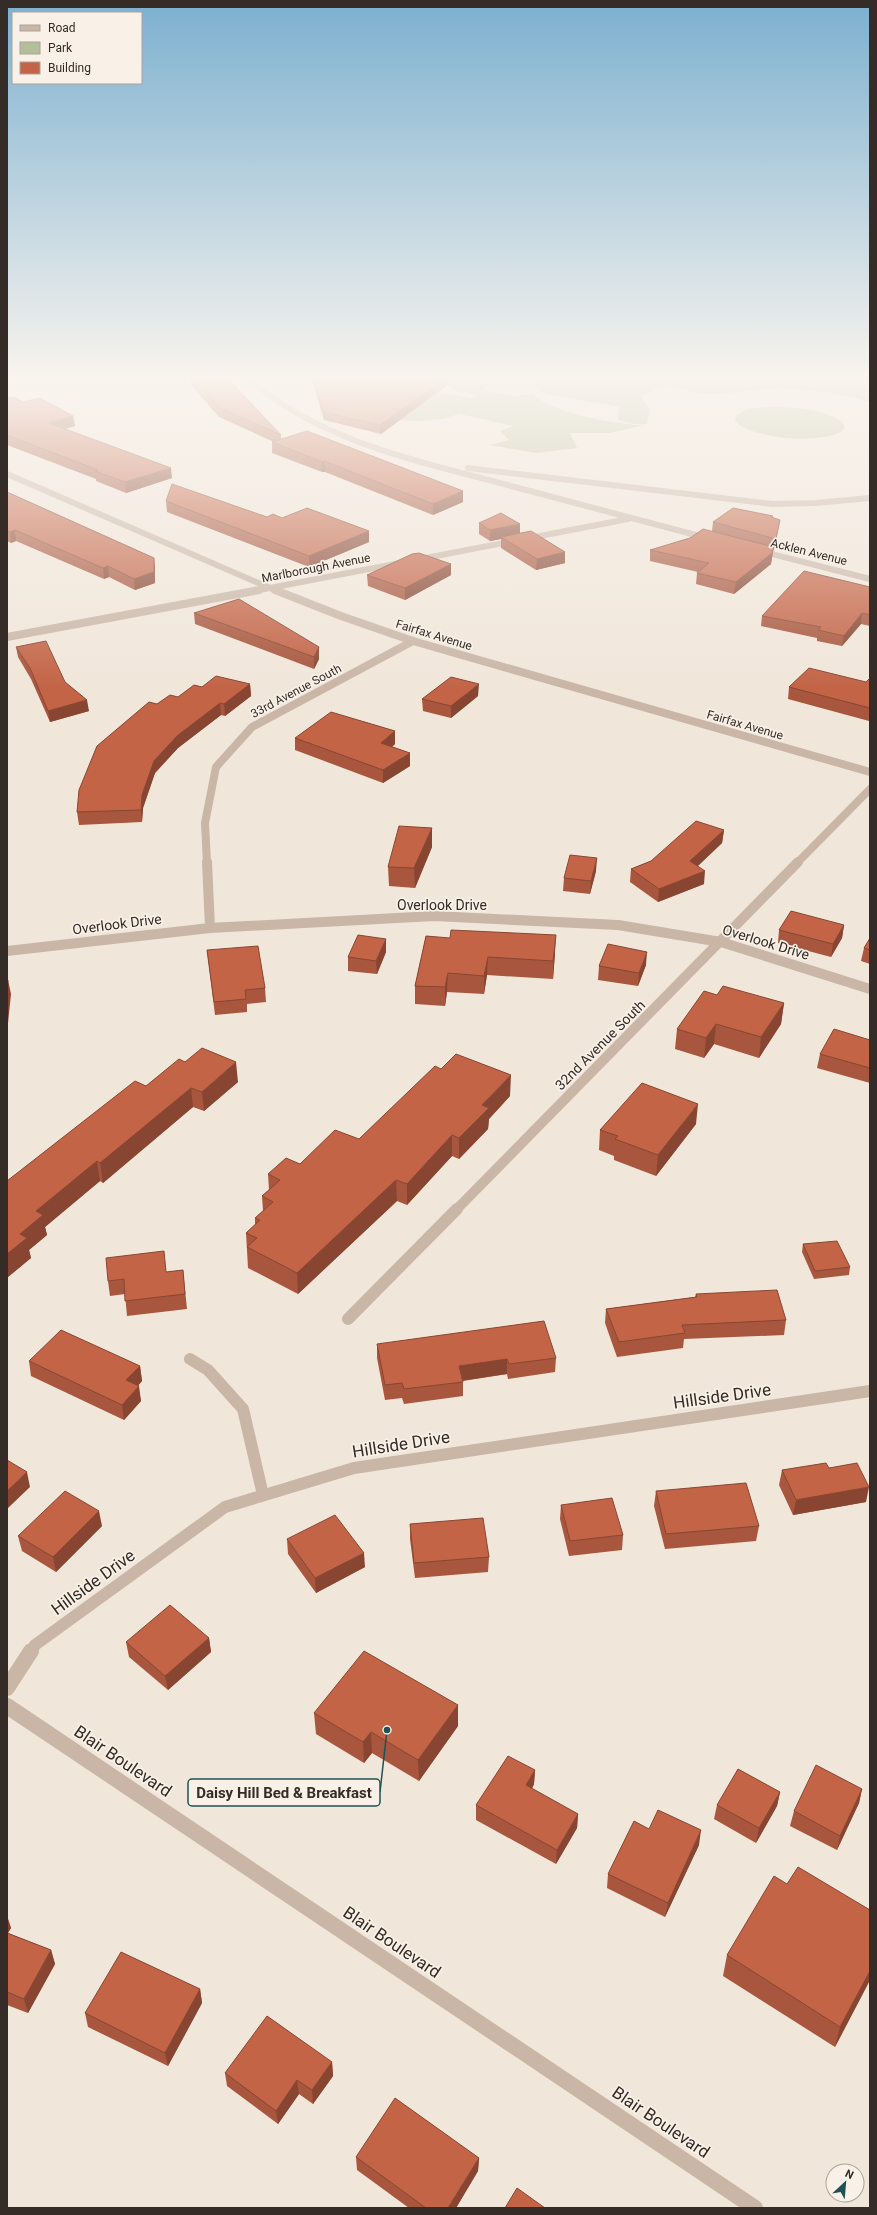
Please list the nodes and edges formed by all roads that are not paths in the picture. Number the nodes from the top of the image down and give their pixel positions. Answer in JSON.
{"nodes":[{"id":1,"x":22,"y":480,"type":"edge"},
{"id":2,"x":492,"y":480,"type":"edge"},
{"id":3,"x":571,"y":480,"type":"edge"},
{"id":4,"x":870,"y":498,"type":"edge"},
{"id":5,"x":630,"y":518,"type":"junction"},
{"id":6,"x":715,"y":540,"type":"edge"},
{"id":7,"x":754,"y":550,"type":"edge"},
{"id":8,"x":413,"y":561,"type":"edge"},
{"id":9,"x":405,"y":562,"type":"edge"},
{"id":10,"x":870,"y":579,"type":"edge"},
{"id":11,"x":271,"y":588,"type":"junction"},
{"id":12,"x":7,"y":637,"type":"edge"},
{"id":13,"x":413,"y":641,"type":"junction"},
{"id":14,"x":870,"y":772,"type":"edge"},
{"id":15,"x":870,"y":789,"type":"edge"},
{"id":16,"x":210,"y":928,"type":"junction"},
{"id":17,"x":721,"y":942,"type":"junction"},
{"id":18,"x":7,"y":951,"type":"edge"},
{"id":19,"x":870,"y":989,"type":"edge"},
{"id":20,"x":348,"y":1319,"type":"dead end"},
{"id":21,"x":190,"y":1359,"type":"dead end"},
{"id":22,"x":870,"y":1391,"type":"edge"},
{"id":23,"x":263,"y":1495,"type":"junction"},
{"id":24,"x":7,"y":1688,"type":"edge"},
{"id":25,"x":7,"y":1706,"type":"edge"},
{"id":26,"x":755,"y":2208,"type":"edge"}],
"edges":[{"from":1,"to":11,"type":"street","name":"Fairfax Avenue"},
{"from":2,"to":5,"type":"street"},
{"from":3,"to":4,"type":"street"},
{"from":5,"to":6,"type":"street"},
{"from":5,"to":8,"type":"street"},
{"from":7,"to":10,"type":"street","name":"Acklen Avenue"},
{"from":9,"to":11,"type":"street","name":"Marlborough Avenue"},
{"from":11,"to":12,"type":"street","name":"Marlborough Avenue"},
{"from":11,"to":13,"type":"street","name":"Fairfax Avenue"},
{"from":13,"to":14,"type":"street","name":"Fairfax Avenue"},
{"from":13,"to":16,"type":"street","name":"33rd Avenue South"},
{"from":15,"to":17,"type":"street","name":"32nd Avenue South"},
{"from":16,"to":17,"type":"street","name":"Overlook Drive"},
{"from":16,"to":18,"type":"street","name":"Overlook Drive"},
{"from":17,"to":19,"type":"street","name":"Overlook Drive"},
{"from":17,"to":20,"type":"street","name":"32nd Avenue South"},
{"from":21,"to":23,"type":"street"},
{"from":22,"to":23,"type":"street","name":"Hillside Drive"},
{"from":23,"to":24,"type":"street","name":"Hillside Drive"},
{"from":25,"to":26,"type":"street","name":"Blair Boulevard"}]}
